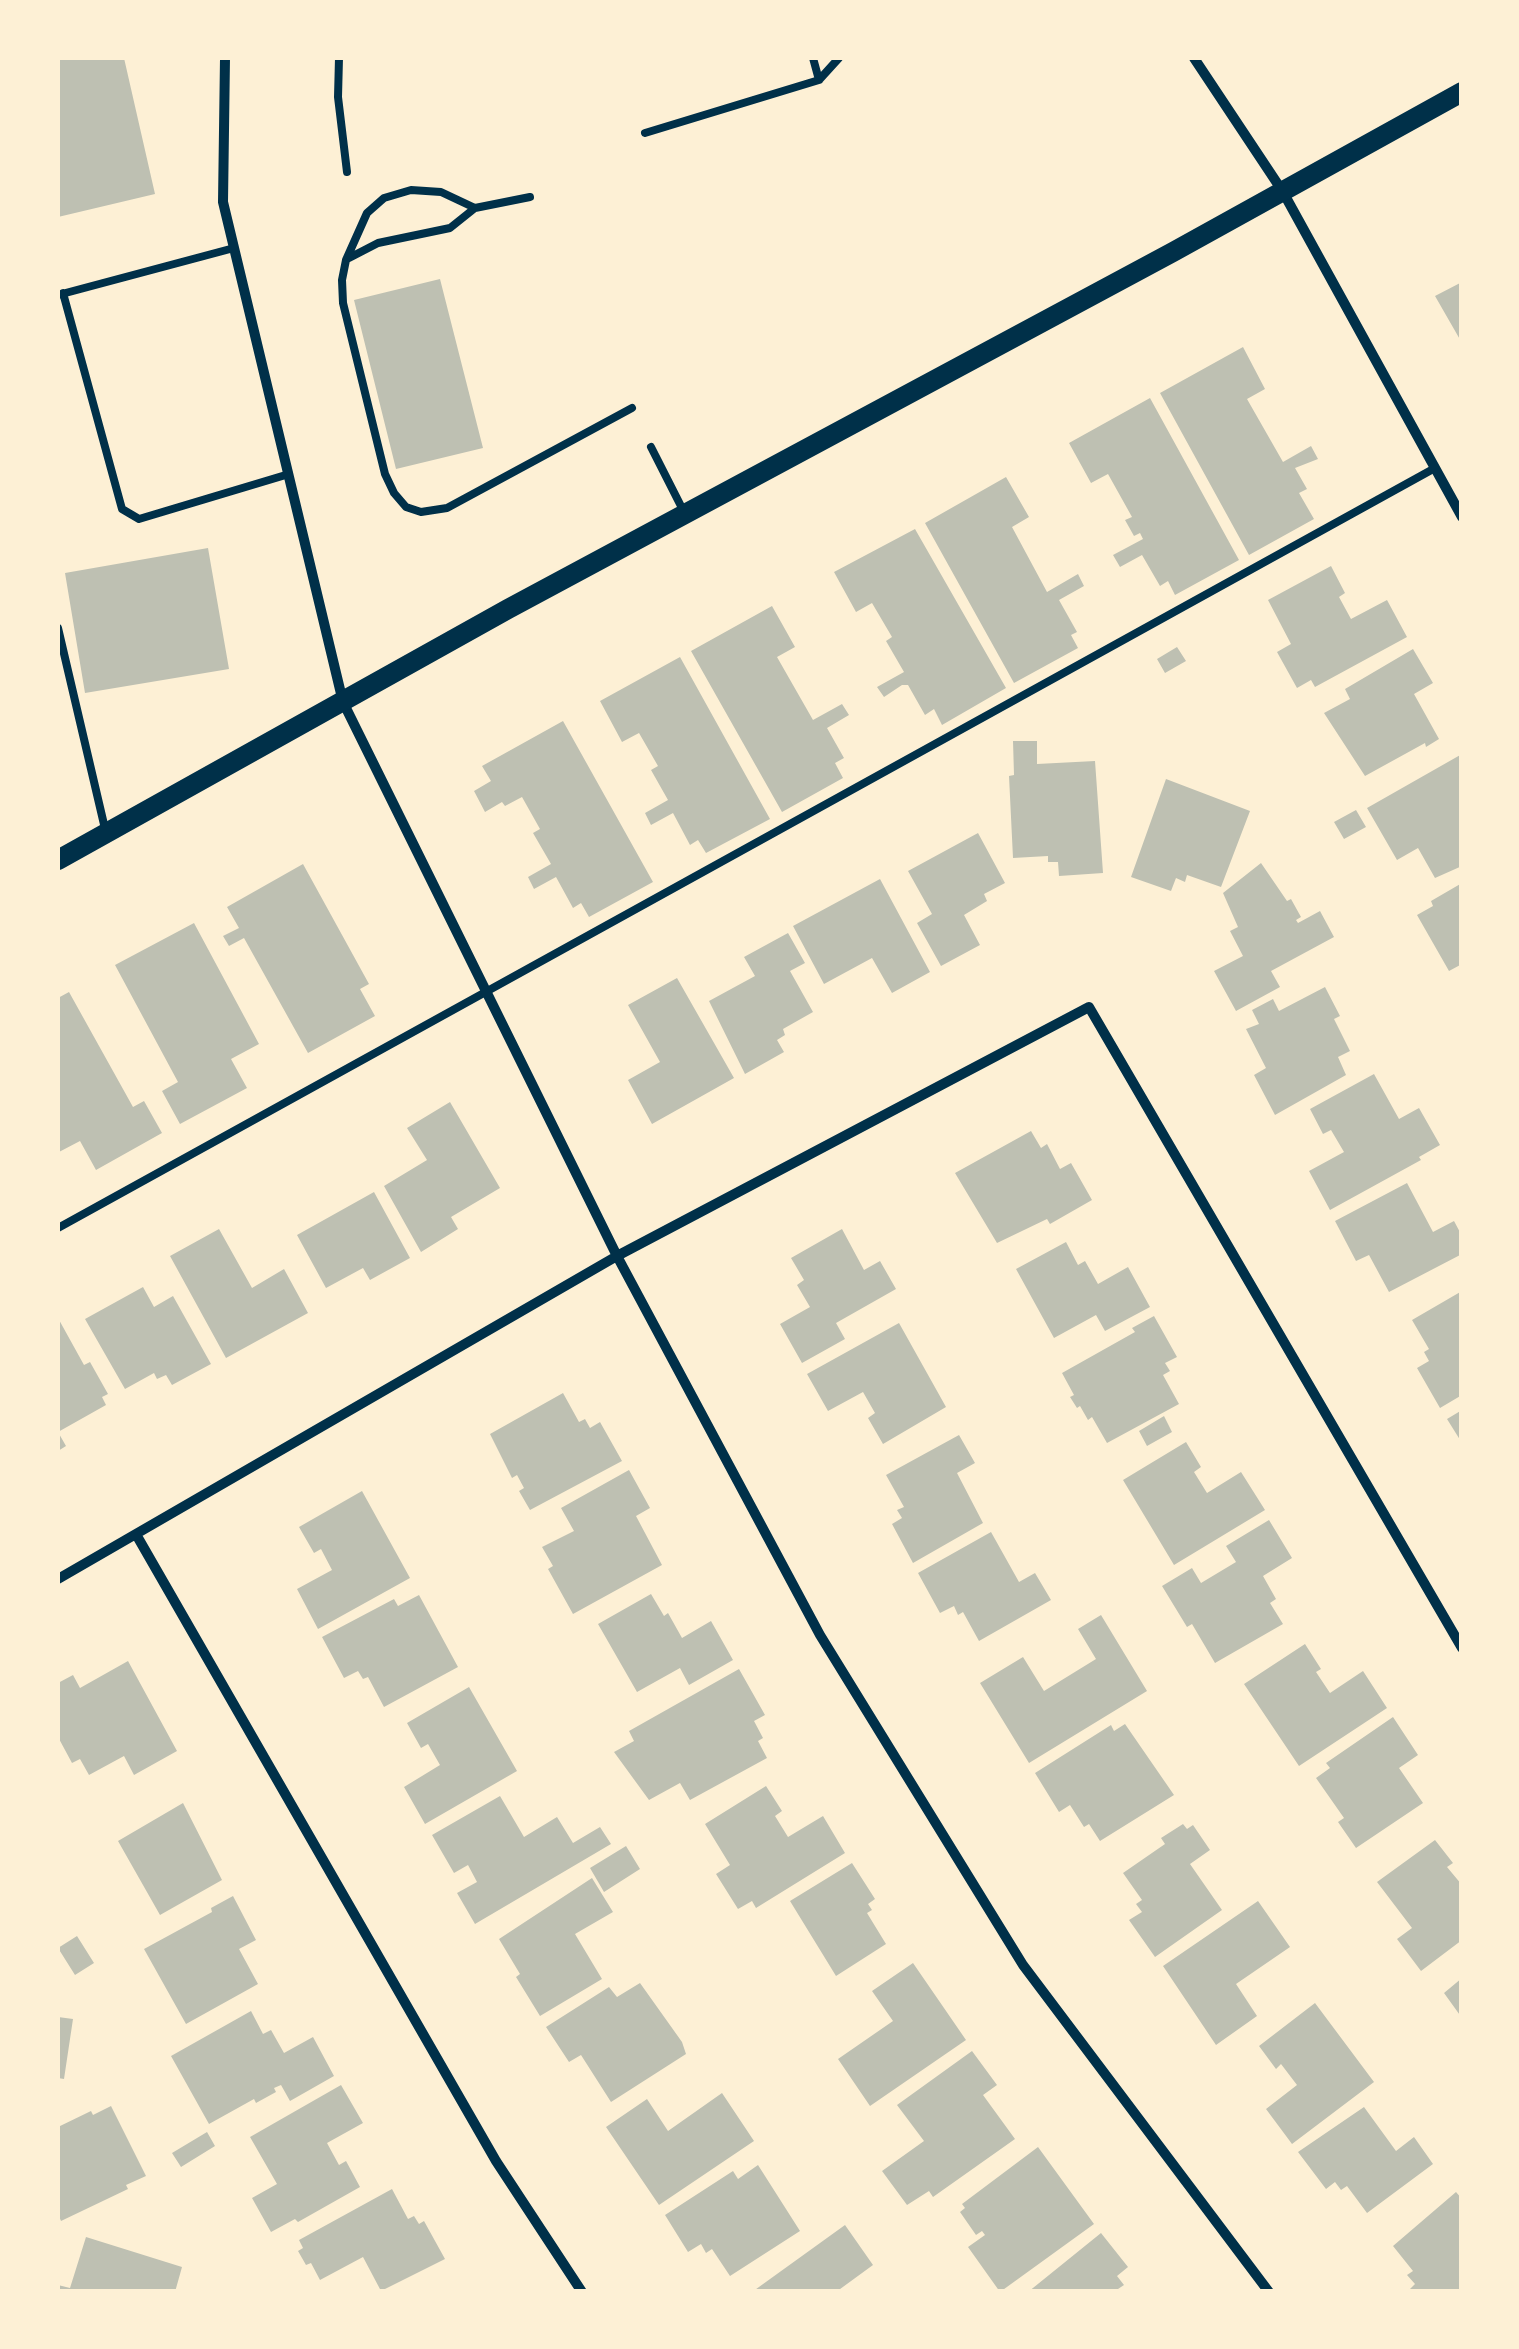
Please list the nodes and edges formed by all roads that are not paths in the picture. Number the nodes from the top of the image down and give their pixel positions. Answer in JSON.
{"nodes":[{"id":1,"x":225,"y":58,"type":"edge"},
{"id":2,"x":339,"y":58,"type":"edge"},
{"id":3,"x":813,"y":58,"type":"edge"},
{"id":4,"x":840,"y":58,"type":"edge"},
{"id":5,"x":1194,"y":58,"type":"edge"},
{"id":6,"x":819,"y":80,"type":"junction"},
{"id":7,"x":1462,"y":92,"type":"edge"},
{"id":8,"x":644,"y":133,"type":"dead end"},
{"id":9,"x":348,"y":172,"type":"dead end"},
{"id":10,"x":1282,"y":192,"type":"junction"},
{"id":11,"x":530,"y":197,"type":"dead end"},
{"id":12,"x":474,"y":208,"type":"junction"},
{"id":13,"x":234,"y":248,"type":"junction"},
{"id":14,"x":346,"y":260,"type":"junction"},
{"id":15,"x":60,"y":294,"type":"edge"},
{"id":16,"x":632,"y":408,"type":"dead end"},
{"id":17,"x":651,"y":447,"type":"dead end"},
{"id":18,"x":1434,"y":468,"type":"junction"},
{"id":19,"x":290,"y":474,"type":"junction"},
{"id":20,"x":685,"y":514,"type":"junction"},
{"id":21,"x":1462,"y":517,"type":"edge"},
{"id":22,"x":58,"y":628,"type":"edge"},
{"id":23,"x":344,"y":702,"type":"junction"},
{"id":24,"x":106,"y":834,"type":"junction"},
{"id":25,"x":58,"y":860,"type":"edge"},
{"id":26,"x":487,"y":992,"type":"junction"},
{"id":27,"x":58,"y":1228,"type":"edge"},
{"id":28,"x":617,"y":1256,"type":"junction"},
{"id":29,"x":137,"y":1536,"type":"junction"},
{"id":30,"x":58,"y":1579,"type":"edge"},
{"id":31,"x":1462,"y":1648,"type":"edge"},
{"id":32,"x":582,"y":2292,"type":"edge"},
{"id":33,"x":1269,"y":2292,"type":"edge"}],
"edges":[{"from":1,"to":13,"type":"street"},
{"from":2,"to":9,"type":"lane"},
{"from":3,"to":6,"type":"lane"},
{"from":4,"to":6,"type":"lane"},
{"from":5,"to":10,"type":"street"},
{"from":6,"to":8,"type":"lane"},
{"from":7,"to":10,"type":"main road"},
{"from":10,"to":18,"type":"street"},
{"from":10,"to":20,"type":"main road"},
{"from":11,"to":12,"type":"lane"},
{"from":12,"to":14,"type":"lane"},
{"from":12,"to":14,"type":"lane"},
{"from":13,"to":15,"type":"lane"},
{"from":13,"to":19,"type":"street"},
{"from":14,"to":16,"type":"lane"},
{"from":15,"to":19,"type":"lane"},
{"from":17,"to":20,"type":"lane"},
{"from":18,"to":21,"type":"street"},
{"from":18,"to":26,"type":"lane"},
{"from":19,"to":23,"type":"street"},
{"from":20,"to":23,"type":"main road"},
{"from":22,"to":24,"type":"lane"},
{"from":23,"to":24,"type":"main road"},
{"from":23,"to":26,"type":"street"},
{"from":24,"to":25,"type":"main road"},
{"from":26,"to":27,"type":"lane"},
{"from":26,"to":28,"type":"street"},
{"from":28,"to":29,"type":"street"},
{"from":28,"to":31,"type":"street"},
{"from":28,"to":33,"type":"street"},
{"from":29,"to":30,"type":"street"},
{"from":29,"to":32,"type":"street"}]}
